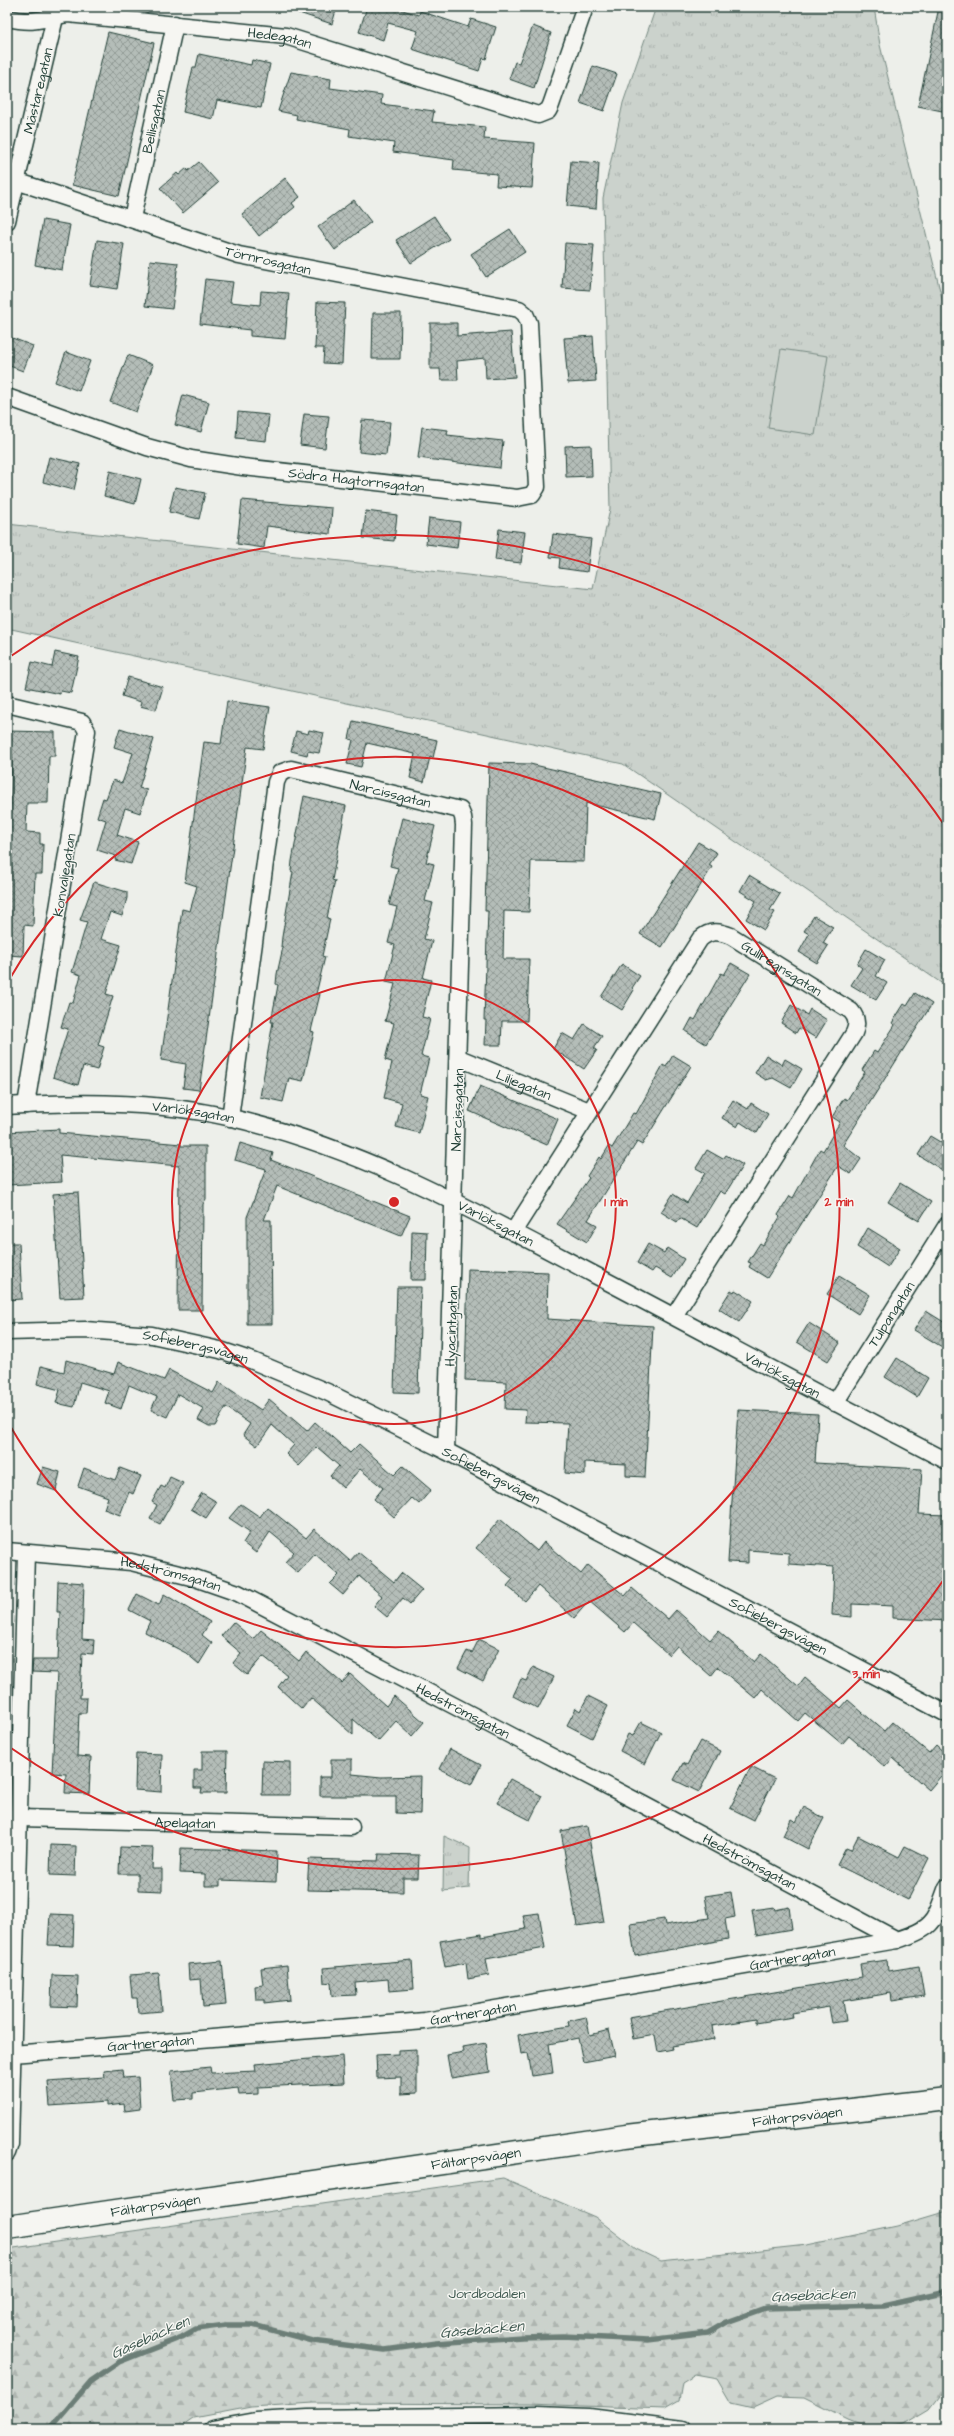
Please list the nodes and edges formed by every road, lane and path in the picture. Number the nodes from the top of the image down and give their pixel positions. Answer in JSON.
{"nodes":[{"id":1,"x":585,"y":7,"type":"edge"},
{"id":2,"x":56,"y":12,"type":"edge"},
{"id":3,"x":7,"y":18,"type":"edge"},
{"id":4,"x":175,"y":24,"type":"junction"},
{"id":5,"x":16,"y":181,"type":"junction"},
{"id":6,"x":132,"y":218,"type":"junction"},
{"id":7,"x":7,"y":220,"type":"edge"},
{"id":8,"x":525,"y":314,"type":"joint"},
{"id":9,"x":7,"y":397,"type":"edge"},
{"id":10,"x":7,"y":704,"type":"edge"},
{"id":11,"x":459,"y":1058,"type":"junction"},
{"id":12,"x":26,"y":1105,"type":"junction"},
{"id":13,"x":7,"y":1106,"type":"edge"},
{"id":14,"x":589,"y":1111,"type":"junction"},
{"id":15,"x":230,"y":1118,"type":"junction"},
{"id":16,"x":455,"y":1201,"type":"junction"},
{"id":17,"x":947,"y":1225,"type":"edge"},
{"id":18,"x":513,"y":1232,"type":"junction"},
{"id":19,"x":674,"y":1316,"type":"junction"},
{"id":20,"x":7,"y":1332,"type":"edge"},
{"id":21,"x":835,"y":1403,"type":"junction"},
{"id":22,"x":446,"y":1451,"type":"junction"},
{"id":23,"x":947,"y":1461,"type":"edge"},
{"id":24,"x":7,"y":1552,"type":"edge"},
{"id":25,"x":26,"y":1553,"type":"junction"},
{"id":26,"x":947,"y":1714,"type":"edge"},
{"id":27,"x":20,"y":1818,"type":"junction"},
{"id":28,"x":351,"y":1826,"type":"dead end"},
{"id":29,"x":947,"y":1887,"type":"edge"},
{"id":30,"x":897,"y":1940,"type":"junction"},
{"id":31,"x":10,"y":1970,"type":"edge"},
{"id":32,"x":12,"y":2054,"type":"junction"},
{"id":33,"x":947,"y":2099,"type":"edge"},
{"id":34,"x":7,"y":2153,"type":"edge"},
{"id":35,"x":7,"y":2227,"type":"edge"},
{"id":36,"x":561,"y":2423,"type":"edge"},
{"id":37,"x":256,"y":2425,"type":"edge"},
{"id":38,"x":212,"y":2429,"type":"edge"},
{"id":39,"x":683,"y":2429,"type":"edge"}],
"edges":[{"from":1,"to":4,"type":"street","name":"Hedegatan"},
{"from":2,"to":3,"type":"street","name":"Hedegatan"},
{"from":2,"to":4,"type":"street","name":"Hedegatan"},
{"from":2,"to":5,"type":"street","name":"Mästaregatan"},
{"from":4,"to":6,"type":"street","name":"Bellisgatan"},
{"from":5,"to":6,"type":"street","name":"Törnrosgatan"},
{"from":5,"to":7,"type":"street","name":"Mästaregatan"},
{"from":6,"to":8,"type":"street","name":"Törnrosgatan"},
{"from":8,"to":9,"type":"street","name":"Södra Hagtornsgatan"},
{"from":10,"to":12,"type":"street","name":"Konvaljegatan"},
{"from":11,"to":14,"type":"street","name":"Liljegatan"},
{"from":11,"to":15,"type":"street","name":"Narcissgatan"},
{"from":11,"to":16,"type":"street","name":"Narcissgatan"},
{"from":12,"to":13,"type":"street","name":"Vårlöksgatan"},
{"from":12,"to":15,"type":"street","name":"Vårlöksgatan"},
{"from":14,"to":18,"type":"street","name":"Gullregnsgatan"},
{"from":14,"to":19,"type":"street","name":"Gullregnsgatan"},
{"from":15,"to":16,"type":"street","name":"Vårlöksgatan"},
{"from":16,"to":18,"type":"street","name":"Vårlöksgatan"},
{"from":16,"to":22,"type":"street","name":"Hyacintgatan"},
{"from":17,"to":21,"type":"street","name":"Tulpangatan"},
{"from":18,"to":19,"type":"street","name":"Vårlöksgatan"},
{"from":19,"to":21,"type":"street","name":"Vårlöksgatan"},
{"from":20,"to":22,"type":"street","name":"Sofiebergsvägen"},
{"from":21,"to":23,"type":"street","name":"Vårlöksgatan"},
{"from":22,"to":26,"type":"street","name":"Sofiebergsvägen"},
{"from":24,"to":25,"type":"street","name":"Hedströmsgatan"},
{"from":25,"to":27,"type":"street"},
{"from":25,"to":30,"type":"street","name":"Hedströmsgatan"},
{"from":27,"to":28,"type":"street","name":"Apelgatan"},
{"from":27,"to":31,"type":"street"},
{"from":29,"to":30,"type":"street","name":"Gartnergatan"},
{"from":30,"to":32,"type":"street","name":"Gartnergatan"},
{"from":31,"to":32,"type":"street"},
{"from":32,"to":34,"type":"street"},
{"from":33,"to":35,"type":"main road","name":"Fältarpsvägen"},
{"from":36,"to":37,"type":"street"},
{"from":36,"to":39,"type":"street"},
{"from":37,"to":38,"type":"street"}]}
